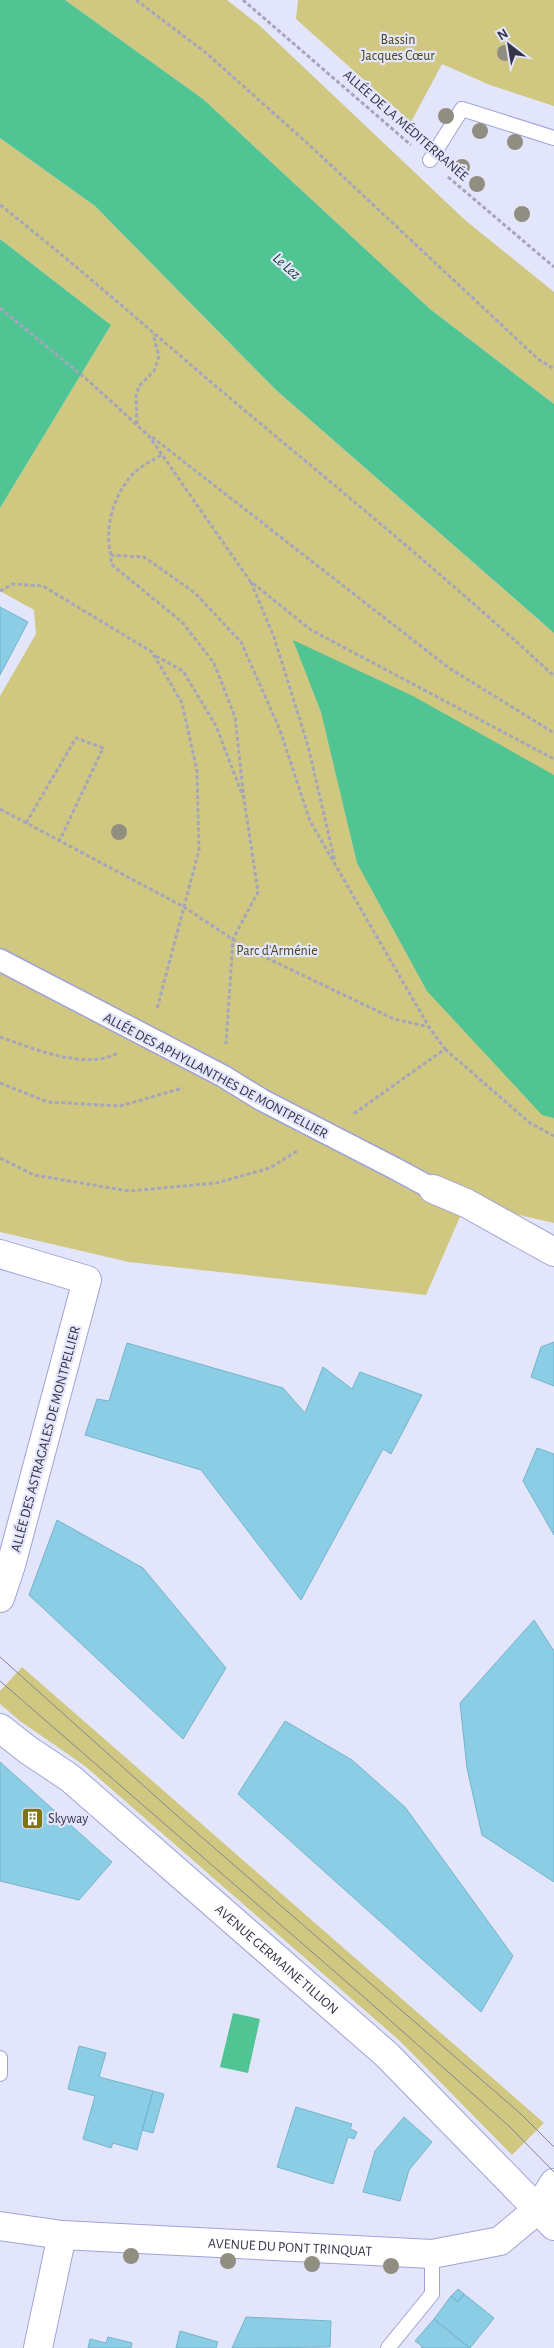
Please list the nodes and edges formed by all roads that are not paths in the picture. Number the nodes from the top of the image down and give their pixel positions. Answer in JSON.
{"nodes":[{"id":1,"x":554,"y":138,"type":"edge"},
{"id":2,"x":430,"y":160,"type":"road end"},
{"id":3,"x":0,"y":960,"type":"edge"},
{"id":4,"x":433,"y":1188,"type":"joint"},
{"id":5,"x":554,"y":1252,"type":"edge"},
{"id":6,"x":0,"y":1254,"type":"edge"},
{"id":7,"x":0,"y":1598,"type":"edge"},
{"id":8,"x":0,"y":1728,"type":"edge"},
{"id":9,"x":0,"y":2058,"type":"edge"},
{"id":10,"x":0,"y":2074,"type":"edge"},
{"id":11,"x":554,"y":2183,"type":"edge"},
{"id":12,"x":546,"y":2218,"type":"edge"},
{"id":13,"x":0,"y":2226,"type":"edge"},
{"id":14,"x":62,"y":2235,"type":"junction"},
{"id":15,"x":432,"y":2254,"type":"junction"},
{"id":16,"x":38,"y":2348,"type":"edge"},
{"id":17,"x":388,"y":2348,"type":"edge"}],
"edges":[{"from":1,"to":2,"type":"lane"},
{"from":3,"to":4,"type":"street","name":"ALLÉE DES APHYLLANTHES DE MONTPELLIER","bridge":true},
{"from":4,"to":5,"type":"street"},
{"from":6,"to":7,"type":"street","name":"ALLÉE DES ASTRAGALES DE MONTPELLIER"},
{"from":8,"to":12,"type":"street","name":"AVENUE GERMAINE TILLION"},
{"from":9,"to":10,"type":"lane"},
{"from":11,"to":12,"type":"street","name":"AVENUE DU PONT TRINQUAT"},
{"from":12,"to":15,"type":"street","name":"AVENUE DU PONT TRINQUAT"},
{"from":13,"to":14,"type":"street","name":"AVENUE DU PONT TRINQUAT"},
{"from":14,"to":15,"type":"street","name":"AVENUE DU PONT TRINQUAT"},
{"from":14,"to":16,"type":"street"},
{"from":15,"to":17,"type":"lane"}]}
